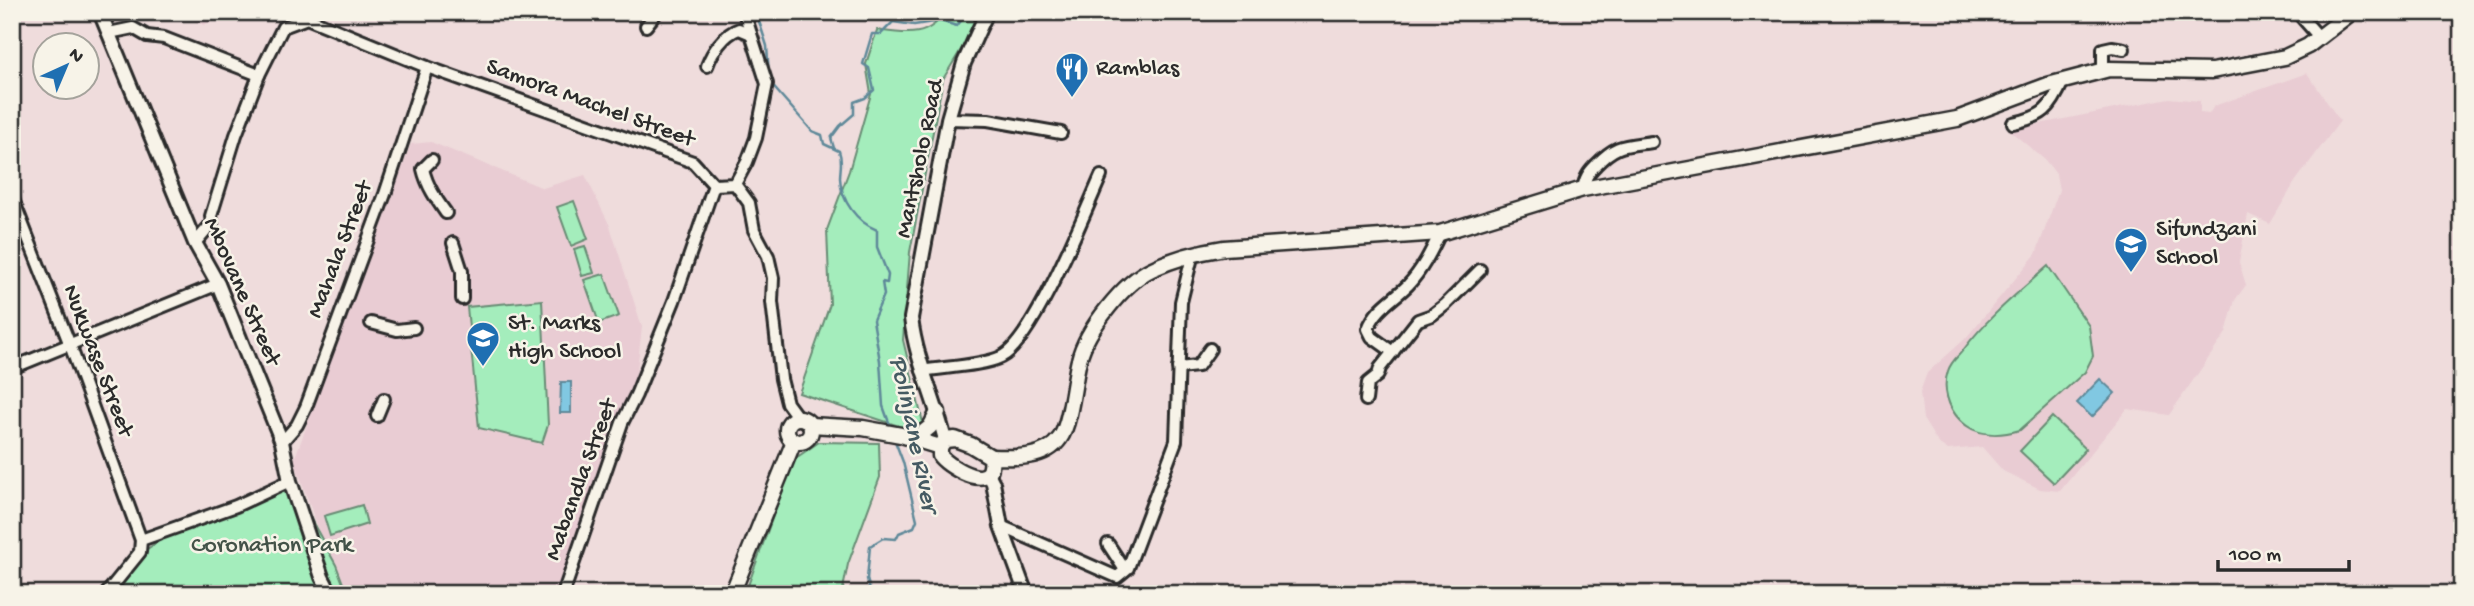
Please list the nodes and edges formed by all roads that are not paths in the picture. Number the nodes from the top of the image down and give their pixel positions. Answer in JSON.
{"nodes":[{"id":1,"x":100,"y":12,"type":"edge"},
{"id":2,"x":657,"y":12,"type":"edge"},
{"id":3,"x":744,"y":12,"type":"edge"},
{"id":4,"x":986,"y":12,"type":"edge"},
{"id":5,"x":2297,"y":12,"type":"edge"},
{"id":6,"x":2352,"y":12,"type":"edge"},
{"id":7,"x":646,"y":26,"type":"dead end"},
{"id":8,"x":109,"y":33,"type":"junction"},
{"id":9,"x":751,"y":34,"type":"junction"},
{"id":10,"x":2320,"y":38,"type":"junction"},
{"id":11,"x":2124,"y":49,"type":"dead end"},
{"id":12,"x":707,"y":66,"type":"dead end"},
{"id":13,"x":427,"y":67,"type":"junction"},
{"id":14,"x":2103,"y":71,"type":"junction"},
{"id":15,"x":259,"y":75,"type":"junction"},
{"id":16,"x":2063,"y":81,"type":"junction"},
{"id":17,"x":948,"y":119,"type":"junction"},
{"id":18,"x":2012,"y":123,"type":"dead end"},
{"id":19,"x":1061,"y":134,"type":"dead end"},
{"id":20,"x":1653,"y":142,"type":"dead end"},
{"id":21,"x":432,"y":160,"type":"dead end"},
{"id":22,"x":1101,"y":176,"type":"dead end"},
{"id":23,"x":735,"y":184,"type":"junction"},
{"id":24,"x":714,"y":185,"type":"junction"},
{"id":25,"x":1583,"y":189,"type":"junction"},
{"id":26,"x":12,"y":197,"type":"edge"},
{"id":27,"x":446,"y":213,"type":"dead end"},
{"id":28,"x":1070,"y":220,"type":"dead end"},
{"id":29,"x":1440,"y":233,"type":"junction"},
{"id":30,"x":1074,"y":236,"type":"junction"},
{"id":31,"x":195,"y":243,"type":"junction"},
{"id":32,"x":453,"y":243,"type":"dead end"},
{"id":33,"x":1193,"y":253,"type":"junction"},
{"id":34,"x":1480,"y":270,"type":"dead end"},
{"id":35,"x":218,"y":284,"type":"junction"},
{"id":36,"x":462,"y":299,"type":"dead end"},
{"id":37,"x":370,"y":323,"type":"dead end"},
{"id":38,"x":414,"y":328,"type":"dead end"},
{"id":39,"x":70,"y":345,"type":"junction"},
{"id":40,"x":1210,"y":349,"type":"dead end"},
{"id":41,"x":1393,"y":352,"type":"junction"},
{"id":42,"x":12,"y":368,"type":"edge"},
{"id":43,"x":1178,"y":368,"type":"junction"},
{"id":44,"x":927,"y":370,"type":"junction"},
{"id":45,"x":384,"y":399,"type":"dead end"},
{"id":46,"x":1366,"y":400,"type":"dead end"},
{"id":47,"x":938,"y":412,"type":"junction"},
{"id":48,"x":377,"y":416,"type":"dead end"},
{"id":49,"x":804,"y":421,"type":"junction"},
{"id":50,"x":902,"y":435,"type":"junction"},
{"id":51,"x":794,"y":441,"type":"junction"},
{"id":52,"x":282,"y":442,"type":"junction"},
{"id":53,"x":947,"y":442,"type":"junction"},
{"id":54,"x":991,"y":457,"type":"junction"},
{"id":55,"x":988,"y":473,"type":"junction"},
{"id":56,"x":290,"y":481,"type":"junction"},
{"id":57,"x":1001,"y":526,"type":"junction"},
{"id":58,"x":141,"y":540,"type":"junction"},
{"id":59,"x":1108,"y":544,"type":"dead end"},
{"id":60,"x":1125,"y":570,"type":"junction"},
{"id":61,"x":106,"y":594,"type":"edge"},
{"id":62,"x":331,"y":594,"type":"edge"},
{"id":63,"x":564,"y":594,"type":"edge"},
{"id":64,"x":732,"y":594,"type":"edge"},
{"id":65,"x":1027,"y":594,"type":"edge"}],
"edges":[{"from":1,"to":8,"type":"street","name":"Mbovane Street"},
{"from":2,"to":7,"type":"street"},
{"from":3,"to":9,"type":"street"},
{"from":4,"to":17,"type":"street","name":"Mantsholo Road"},
{"from":5,"to":10,"type":"street"},
{"from":6,"to":10,"type":"main road"},
{"from":8,"to":15,"type":"street"},
{"from":8,"to":31,"type":"street","name":"Mbovane Street"},
{"from":9,"to":12,"type":"street"},
{"from":9,"to":23,"type":"street"},
{"from":10,"to":14,"type":"main road"},
{"from":11,"to":14,"type":"street"},
{"from":13,"to":15,"type":"street","name":"Samora Machel Street"},
{"from":13,"to":24,"type":"street","name":"Samora Machel Street"},
{"from":13,"to":52,"type":"street","name":"Mahala Street"},
{"from":14,"to":16,"type":"main road"},
{"from":15,"to":31,"type":"street","name":"Samora Machel Street"},
{"from":16,"to":18,"type":"street"},
{"from":16,"to":25,"type":"main road"},
{"from":17,"to":19,"type":"street"},
{"from":17,"to":44,"type":"street","name":"Mantsholo Road"},
{"from":20,"to":25,"type":"street"},
{"from":21,"to":27,"type":"street"},
{"from":22,"to":30,"type":"street"},
{"from":23,"to":24,"type":"street"},
{"from":23,"to":49,"type":"street"},
{"from":24,"to":63,"type":"street","name":"Mabandla Street"},
{"from":25,"to":29,"type":"main road"},
{"from":26,"to":39,"type":"street","name":"Nukwase Street"},
{"from":28,"to":30,"type":"street"},
{"from":29,"to":33,"type":"main road"},
{"from":29,"to":41,"type":"street"},
{"from":30,"to":44,"type":"street"},
{"from":31,"to":35,"type":"street","name":"Mbovane Street"},
{"from":32,"to":36,"type":"street"},
{"from":33,"to":43,"type":"street"},
{"from":33,"to":54,"type":"main road"},
{"from":34,"to":41,"type":"street"},
{"from":35,"to":39,"type":"street"},
{"from":35,"to":52,"type":"street","name":"Mbovane Street"},
{"from":37,"to":38,"type":"street"},
{"from":39,"to":42,"type":"street"},
{"from":39,"to":58,"type":"street","name":"Nukwase Street"},
{"from":40,"to":43,"type":"street"},
{"from":41,"to":46,"type":"street"},
{"from":43,"to":60,"type":"street"},
{"from":44,"to":47,"type":"street","name":"Mantsholo Road"},
{"from":44,"to":53,"type":"street","name":"Mantsholo Road"},
{"from":45,"to":48,"type":"street"},
{"from":47,"to":50,"type":"main road"},
{"from":47,"to":53,"type":"street","name":"Mantsholo Road"},
{"from":49,"to":50,"type":"main road"},
{"from":49,"to":51,"type":"main road"},
{"from":49,"to":51,"type":"main road"},
{"from":50,"to":53,"type":"main road"},
{"from":51,"to":64,"type":"main road"},
{"from":52,"to":56,"type":"street","name":"Mbovane Street"},
{"from":53,"to":54,"type":"main road"},
{"from":53,"to":55,"type":"main road"},
{"from":54,"to":55,"type":"main road"},
{"from":55,"to":57,"type":"street"},
{"from":56,"to":58,"type":"street"},
{"from":56,"to":62,"type":"street","name":"Mbovane Street"},
{"from":57,"to":60,"type":"street"},
{"from":57,"to":65,"type":"street"},
{"from":58,"to":61,"type":"street"},
{"from":59,"to":60,"type":"street"}]}
